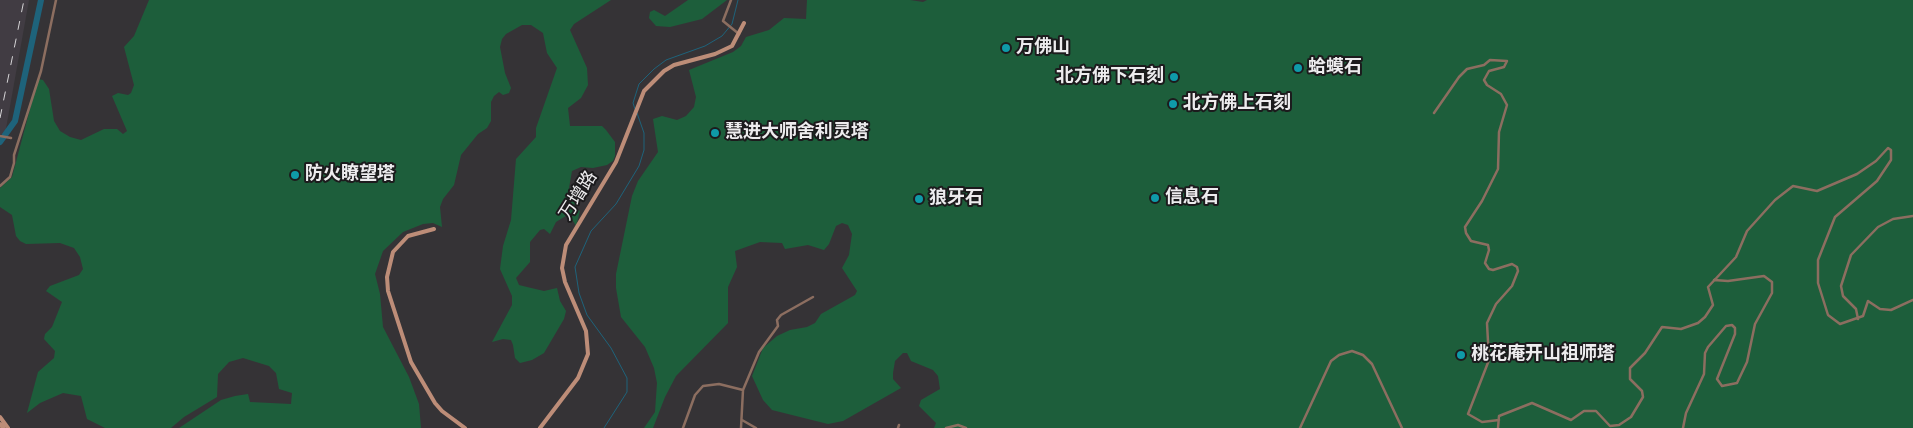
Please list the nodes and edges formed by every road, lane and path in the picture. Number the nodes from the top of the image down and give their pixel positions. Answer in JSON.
{"nodes":[{"id":1,"x":56,"y":0,"type":"edge"},
{"id":2,"x":731,"y":0,"type":"edge"},
{"id":3,"x":744,"y":23,"type":"dead end"},
{"id":4,"x":739,"y":34,"type":"junction"},
{"id":5,"x":1434,"y":113,"type":"dead end"},
{"id":6,"x":0,"y":136,"type":"edge"},
{"id":7,"x":11,"y":138,"type":"dead end"},
{"id":8,"x":0,"y":186,"type":"edge"},
{"id":9,"x":1913,"y":216,"type":"edge"},
{"id":10,"x":434,"y":229,"type":"dead end"},
{"id":11,"x":1714,"y":280,"type":"junction"},
{"id":12,"x":813,"y":297,"type":"dead end"},
{"id":13,"x":1913,"y":300,"type":"edge"},
{"id":14,"x":1858,"y":319,"type":"junction"},
{"id":15,"x":743,"y":390,"type":"junction"},
{"id":16,"x":0,"y":417,"type":"edge"},
{"id":17,"x":742,"y":420,"type":"junction"},
{"id":18,"x":1499,"y":420,"type":"junction"},
{"id":19,"x":0,"y":424,"type":"edge"},
{"id":20,"x":3,"y":428,"type":"edge"},
{"id":21,"x":8,"y":428,"type":"edge"},
{"id":22,"x":465,"y":428,"type":"edge"},
{"id":23,"x":540,"y":428,"type":"edge"},
{"id":24,"x":683,"y":428,"type":"edge"},
{"id":25,"x":741,"y":428,"type":"edge"},
{"id":26,"x":756,"y":428,"type":"edge"},
{"id":27,"x":946,"y":428,"type":"edge"},
{"id":28,"x":966,"y":428,"type":"edge"},
{"id":29,"x":1300,"y":428,"type":"edge"},
{"id":30,"x":1402,"y":428,"type":"edge"},
{"id":31,"x":1498,"y":428,"type":"edge"},
{"id":32,"x":1683,"y":428,"type":"edge"}],
"edges":[{"from":1,"to":8,"type":"street"},
{"from":2,"to":4,"type":"street"},
{"from":3,"to":4,"type":"street","name":"万增路"},
{"from":4,"to":23,"type":"street","name":"万增路"},
{"from":5,"to":18,"type":"street"},
{"from":6,"to":7,"type":"street"},
{"from":9,"to":14,"type":"street"},
{"from":10,"to":22,"type":"street"},
{"from":11,"to":14,"type":"street"},
{"from":11,"to":18,"type":"street"},
{"from":11,"to":32,"type":"street"},
{"from":12,"to":15,"type":"street"},
{"from":13,"to":14,"type":"street"},
{"from":15,"to":17,"type":"street"},
{"from":15,"to":24,"type":"street"},
{"from":16,"to":21,"type":"street"},
{"from":17,"to":25,"type":"street"},
{"from":17,"to":26,"type":"street"},
{"from":18,"to":31,"type":"street"},
{"from":19,"to":20,"type":"street"},
{"from":27,"to":28,"type":"street"},
{"from":29,"to":30,"type":"street"}]}
